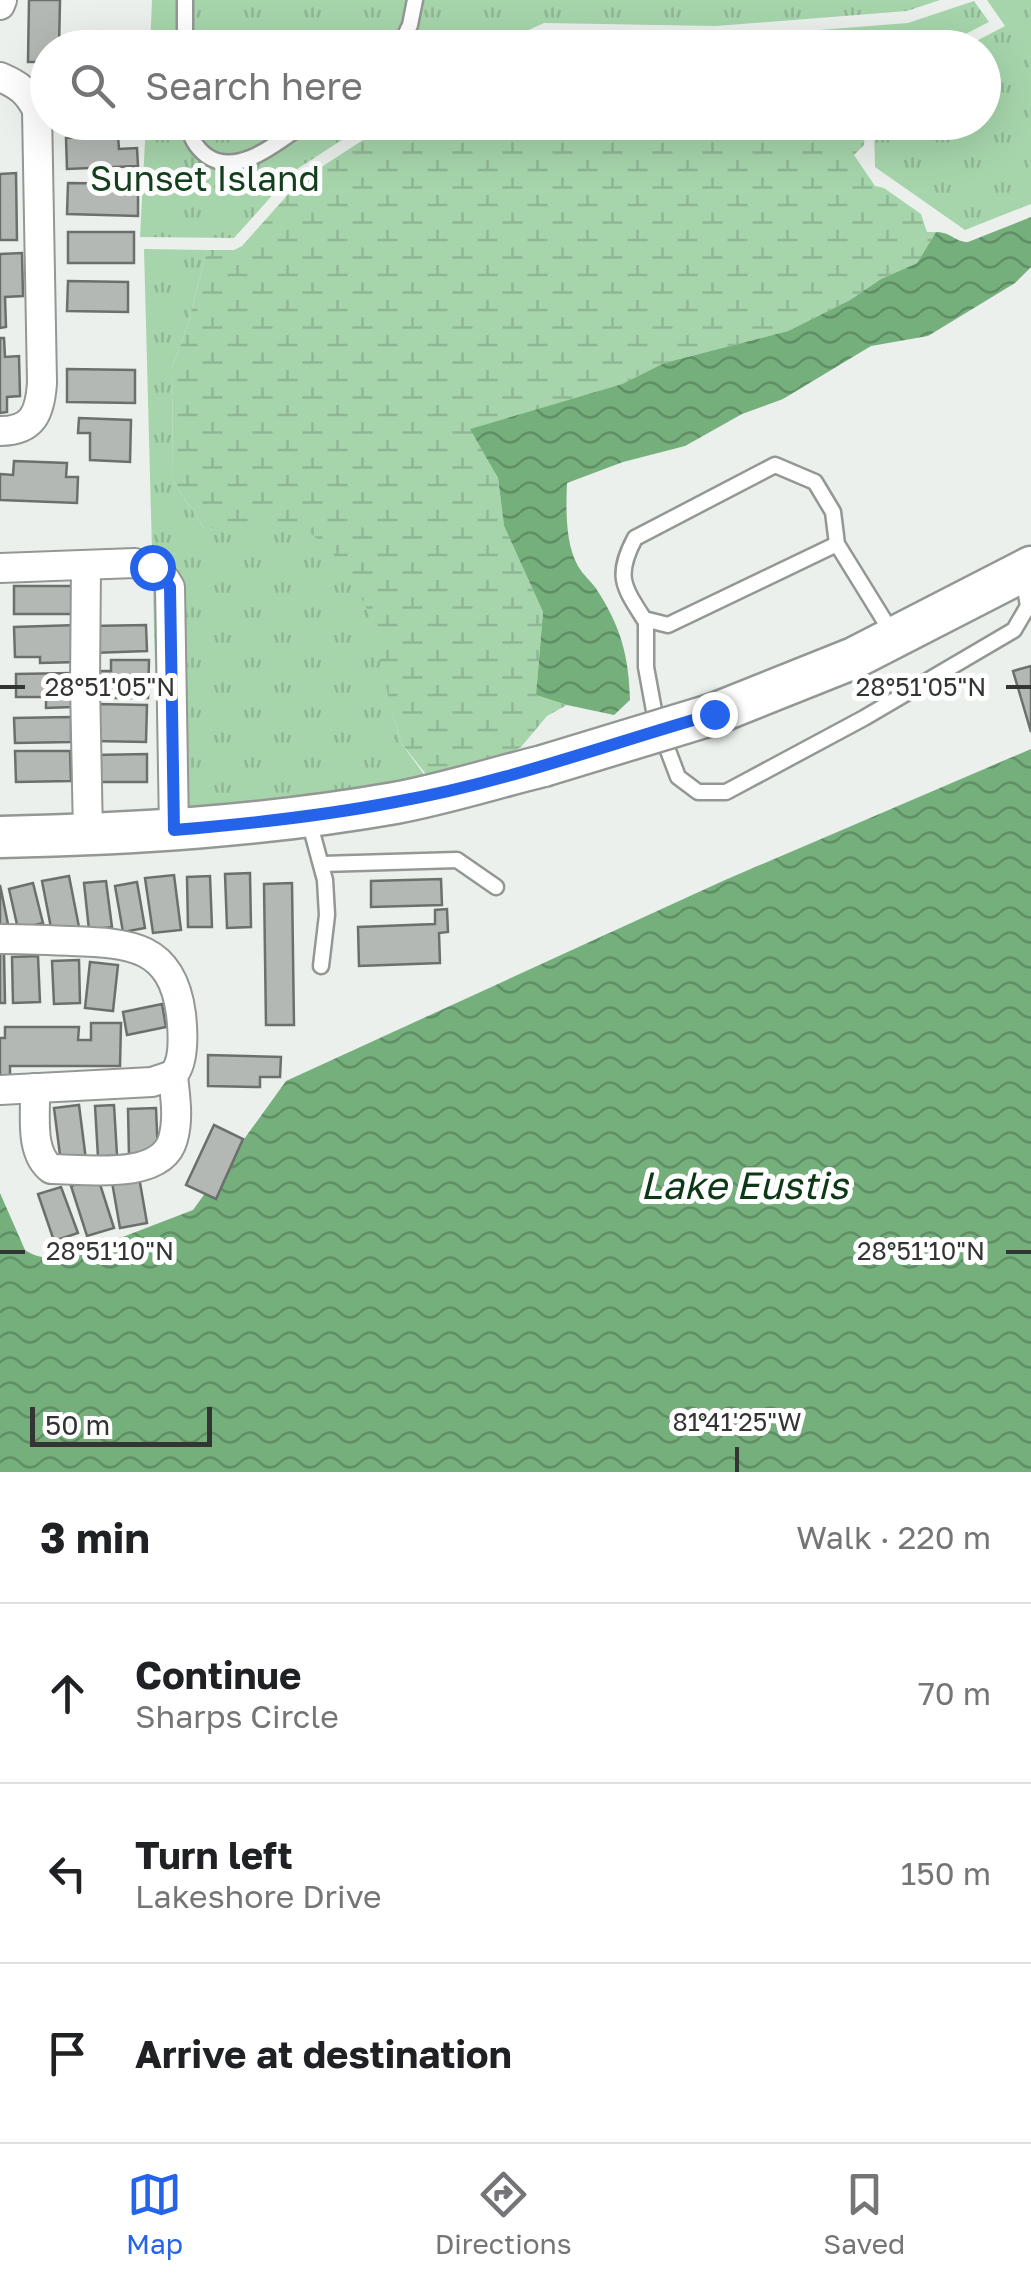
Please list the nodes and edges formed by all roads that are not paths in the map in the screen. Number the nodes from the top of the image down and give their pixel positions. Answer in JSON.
{"nodes":[{"id":1,"x":185,"y":0,"type":"edge"},
{"id":2,"x":414,"y":0,"type":"edge"},
{"id":3,"x":185,"y":30,"type":"edge"},
{"id":4,"x":408,"y":30,"type":"edge"},
{"id":5,"x":0,"y":77,"type":"edge"},
{"id":6,"x":30,"y":97,"type":"edge"},
{"id":7,"x":38,"y":140,"type":"edge"},
{"id":8,"x":192,"y":140,"type":"edge"},
{"id":9,"x":279,"y":140,"type":"edge"},
{"id":10,"x":0,"y":431,"type":"edge"},
{"id":11,"x":837,"y":544,"type":"junction"},
{"id":12,"x":86,"y":566,"type":"junction"},
{"id":13,"x":0,"y":568,"type":"edge"},
{"id":14,"x":1027,"y":569,"type":"edge"},
{"id":15,"x":646,"y":620,"type":"junction"},
{"id":16,"x":895,"y":638,"type":"junction"},
{"id":17,"x":308,"y":815,"type":"junction"},
{"id":18,"x":174,"y":830,"type":"junction"},
{"id":19,"x":88,"y":835,"type":"junction"},
{"id":20,"x":0,"y":837,"type":"edge"},
{"id":21,"x":322,"y":864,"type":"junction"},
{"id":22,"x":496,"y":887,"type":"dead end"},
{"id":23,"x":0,"y":939,"type":"edge"},
{"id":24,"x":321,"y":966,"type":"dead end"},
{"id":25,"x":173,"y":1075,"type":"junction"},
{"id":26,"x":35,"y":1088,"type":"junction"},
{"id":27,"x":0,"y":1090,"type":"edge"}],
"edges":[{"from":1,"to":3,"type":"lane"},
{"from":2,"to":4,"type":"lane"},
{"from":5,"to":6,"type":"street"},
{"from":7,"to":10,"type":"street"},
{"from":8,"to":9,"type":"lane"},
{"from":11,"to":15,"type":"lane"},
{"from":11,"to":15,"type":"lane"},
{"from":11,"to":16,"type":"lane"},
{"from":12,"to":13,"type":"street"},
{"from":12,"to":18,"type":"street"},
{"from":12,"to":19,"type":"street"},
{"from":14,"to":15,"type":"lane"},
{"from":14,"to":16,"type":"street"},
{"from":16,"to":17,"type":"street","bridge":true},
{"from":17,"to":18,"type":"street"},
{"from":17,"to":21,"type":"lane"},
{"from":18,"to":19,"type":"street"},
{"from":19,"to":20,"type":"street"},
{"from":21,"to":22,"type":"lane"},
{"from":21,"to":24,"type":"lane"},
{"from":23,"to":25,"type":"street"},
{"from":25,"to":26,"type":"street"},
{"from":25,"to":26,"type":"street"},
{"from":26,"to":27,"type":"street"}]}
